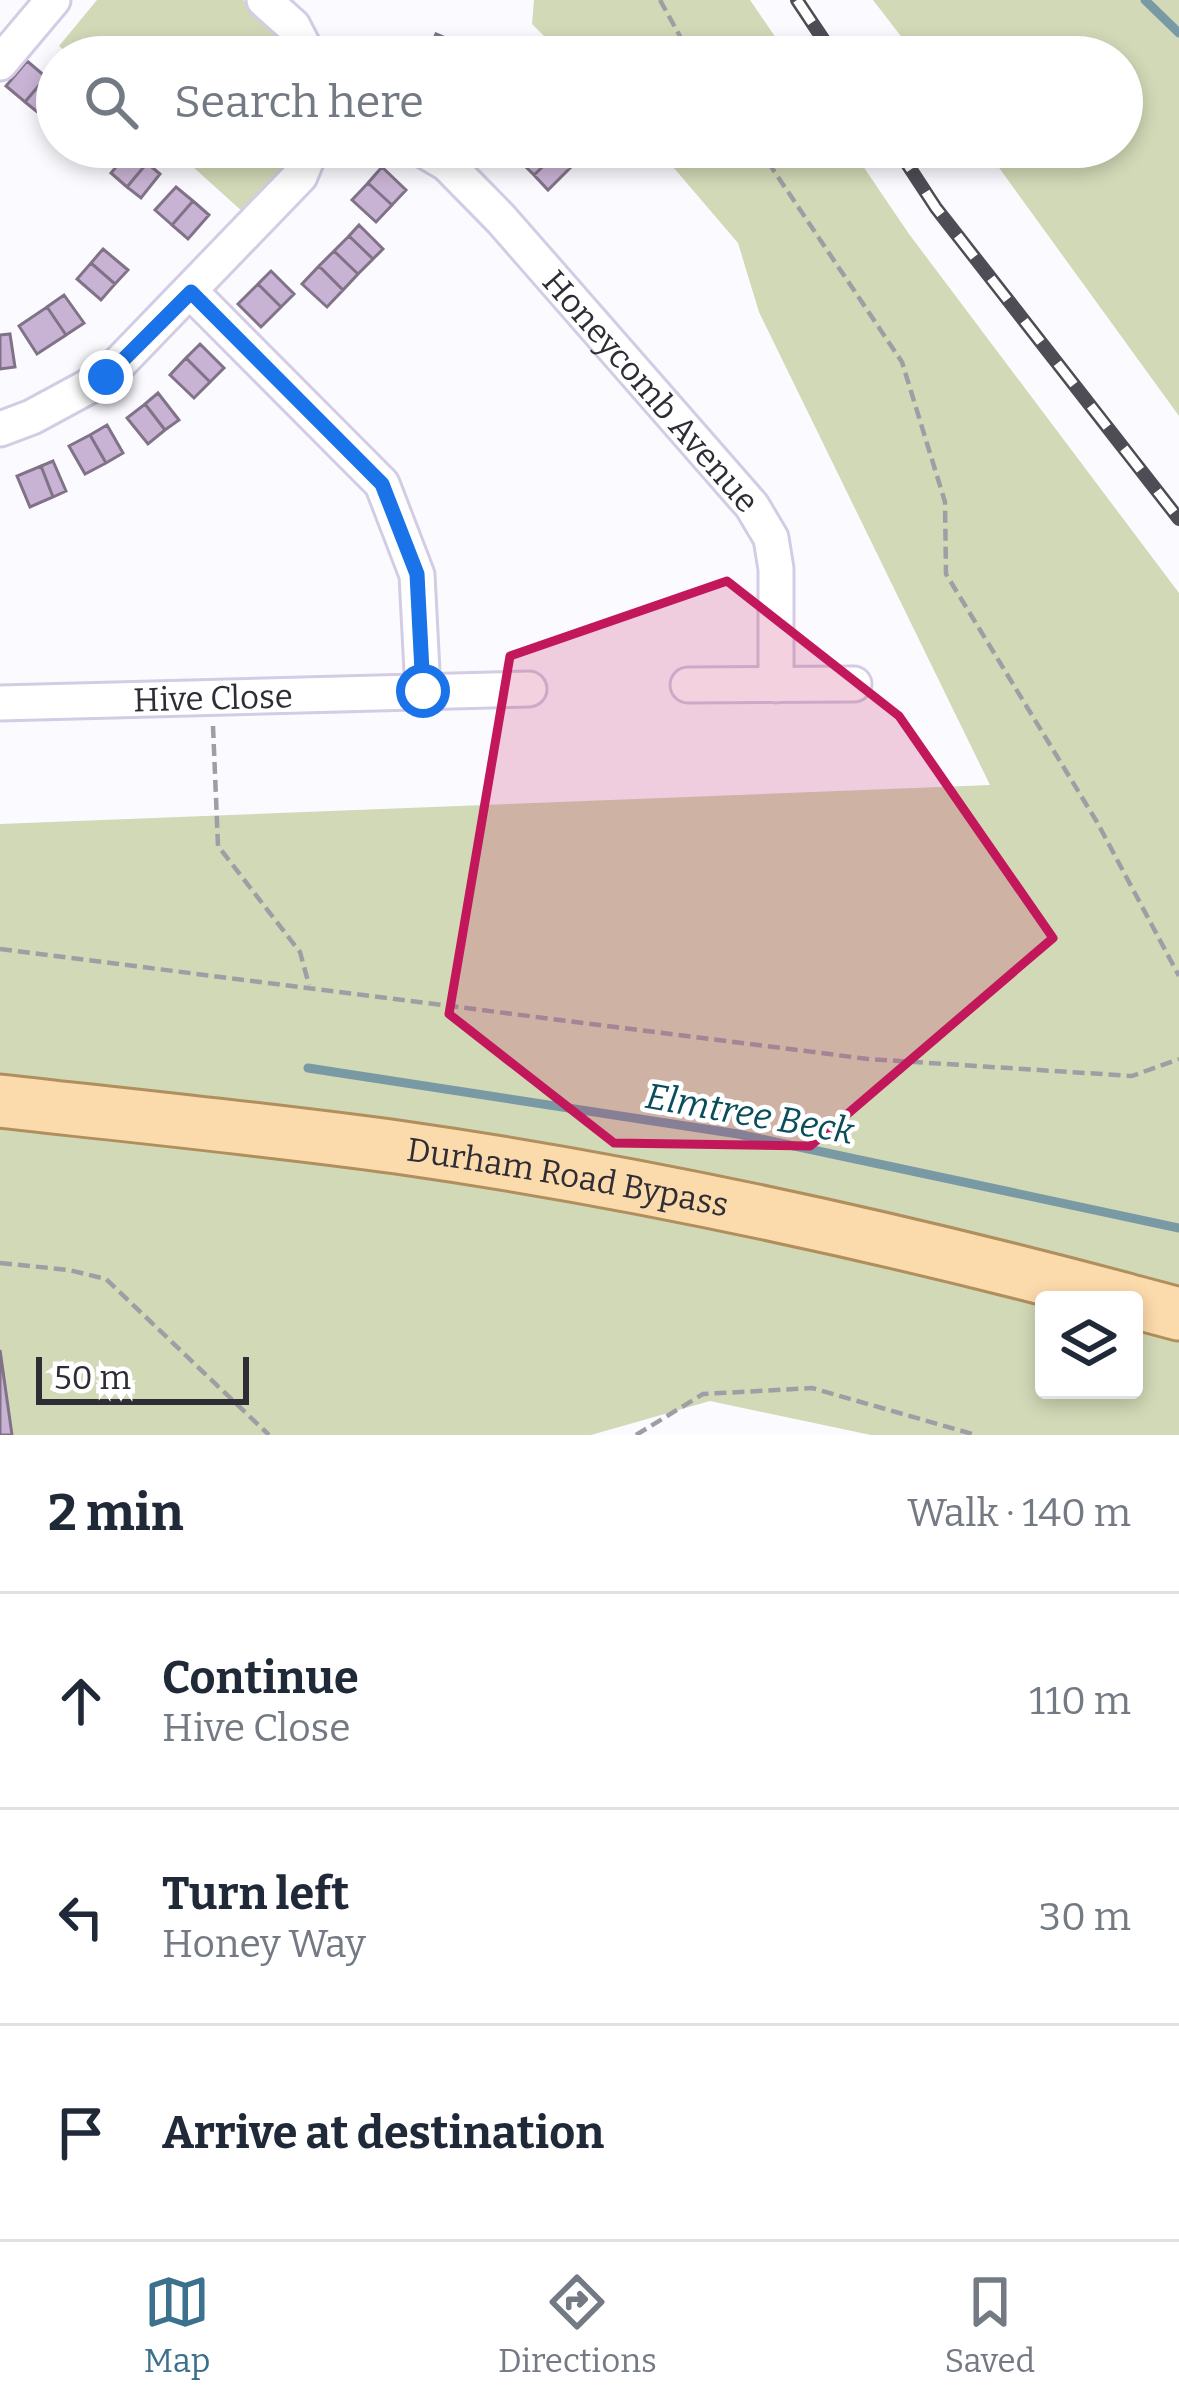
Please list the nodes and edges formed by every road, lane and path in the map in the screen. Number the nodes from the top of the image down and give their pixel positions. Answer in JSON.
{"nodes":[{"id":1,"x":53,"y":0,"type":"edge"},
{"id":2,"x":265,"y":0,"type":"edge"},
{"id":3,"x":660,"y":0,"type":"edge"},
{"id":4,"x":298,"y":36,"type":"edge"},
{"id":5,"x":681,"y":36,"type":"edge"},
{"id":6,"x":0,"y":63,"type":"edge"},
{"id":7,"x":303,"y":168,"type":"edge"},
{"id":8,"x":451,"y":168,"type":"edge"},
{"id":9,"x":772,"y":168,"type":"edge"},
{"id":10,"x":191,"y":292,"type":"junction"},
{"id":11,"x":0,"y":429,"type":"edge"},
{"id":12,"x":854,"y":684,"type":"dead end"},
{"id":13,"x":688,"y":685,"type":"dead end"},
{"id":14,"x":776,"y":685,"type":"junction"},
{"id":15,"x":529,"y":689,"type":"dead end"},
{"id":16,"x":423,"y":691,"type":"junction"},
{"id":17,"x":213,"y":697,"type":"junction"},
{"id":18,"x":0,"y":703,"type":"edge"},
{"id":19,"x":0,"y":949,"type":"edge"},
{"id":20,"x":1179,"y":976,"type":"edge"},
{"id":21,"x":310,"y":988,"type":"junction"},
{"id":22,"x":1179,"y":1059,"type":"edge"},
{"id":23,"x":0,"y":1101,"type":"edge"},
{"id":24,"x":0,"y":1263,"type":"edge"},
{"id":25,"x":1091,"y":1291,"type":"edge"},
{"id":26,"x":1143,"y":1304,"type":"edge"},
{"id":27,"x":1179,"y":1314,"type":"edge"},
{"id":28,"x":269,"y":1435,"type":"edge"},
{"id":29,"x":636,"y":1435,"type":"edge"},
{"id":30,"x":976,"y":1435,"type":"edge"}],
"edges":[{"from":1,"to":6,"type":"street"},
{"from":2,"to":4,"type":"street"},
{"from":3,"to":5,"type":"path"},
{"from":7,"to":10,"type":"street"},
{"from":8,"to":14,"type":"street","name":"Honeycomb Avenue"},
{"from":9,"to":20,"type":"path"},
{"from":10,"to":11,"type":"street"},
{"from":10,"to":16,"type":"street"},
{"from":12,"to":14,"type":"street"},
{"from":13,"to":14,"type":"street"},
{"from":15,"to":16,"type":"street","name":"Hive Close"},
{"from":16,"to":17,"type":"street","name":"Hive Close"},
{"from":17,"to":18,"type":"street","name":"Hive Close"},
{"from":17,"to":21,"type":"path"},
{"from":19,"to":21,"type":"path"},
{"from":21,"to":22,"type":"path"},
{"from":23,"to":25,"type":"main road","name":"Durham Road Bypass"},
{"from":24,"to":28,"type":"path"},
{"from":26,"to":27,"type":"main road","name":"Durham Road Bypass"},
{"from":29,"to":30,"type":"path"}]}
